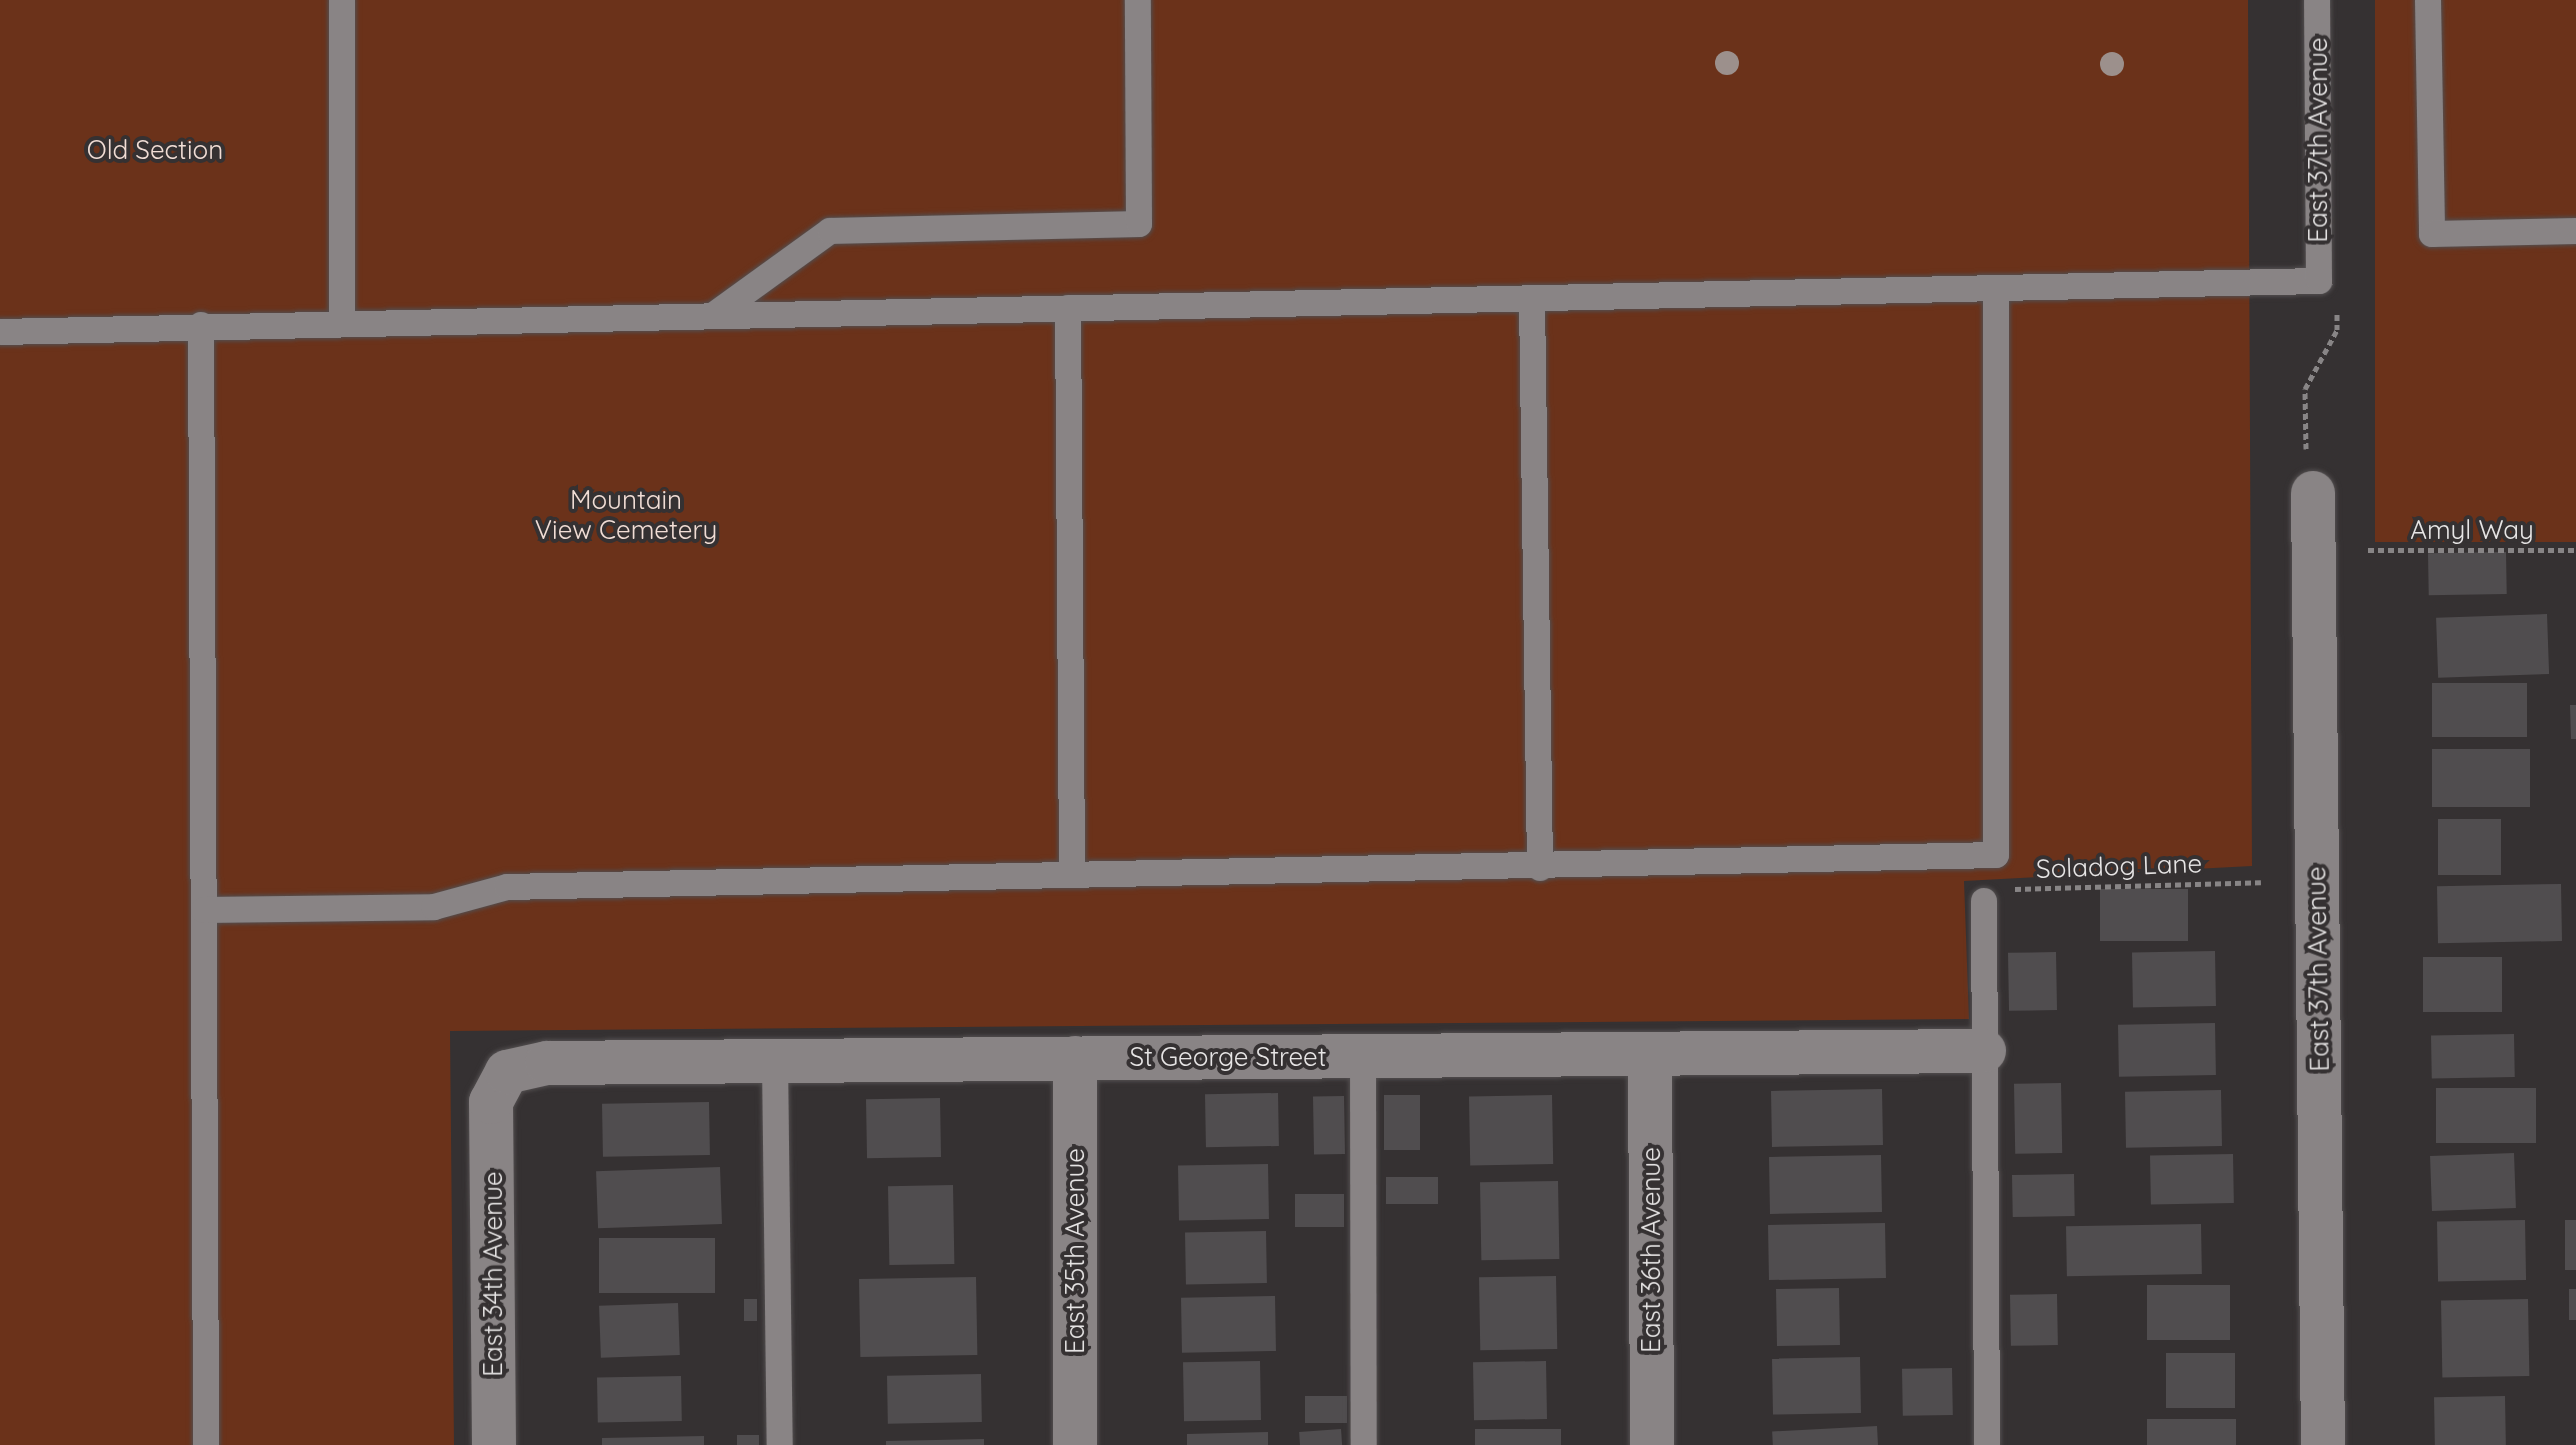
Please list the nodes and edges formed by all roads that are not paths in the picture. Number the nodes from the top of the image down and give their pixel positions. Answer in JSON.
{"nodes":[{"id":1,"x":342,"y":0,"type":"edge"},
{"id":2,"x":1138,"y":0,"type":"edge"},
{"id":3,"x":2317,"y":0,"type":"edge"},
{"id":4,"x":2428,"y":0,"type":"edge"},
{"id":5,"x":2576,"y":231,"type":"edge"},
{"id":6,"x":1996,"y":291,"type":"junction"},
{"id":7,"x":1532,"y":300,"type":"junction"},
{"id":8,"x":1068,"y":308,"type":"junction"},
{"id":9,"x":714,"y":315,"type":"junction"},
{"id":10,"x":342,"y":322,"type":"junction"},
{"id":11,"x":201,"y":325,"type":"junction"},
{"id":12,"x":0,"y":332,"type":"edge"},
{"id":13,"x":2313,"y":493,"type":"road end"},
{"id":14,"x":1540,"y":868,"type":"junction"},
{"id":15,"x":1072,"y":873,"type":"junction"},
{"id":16,"x":1984,"y":901,"type":"road end"},
{"id":17,"x":204,"y":910,"type":"junction"},
{"id":18,"x":1984,"y":1051,"type":"junction"},
{"id":19,"x":1650,"y":1055,"type":"junction"},
{"id":20,"x":1363,"y":1057,"type":"junction"},
{"id":21,"x":1075,"y":1058,"type":"junction"},
{"id":22,"x":775,"y":1061,"type":"junction"},
{"id":23,"x":491,"y":1102,"type":"joint"},
{"id":24,"x":206,"y":1445,"type":"edge"},
{"id":25,"x":494,"y":1445,"type":"edge"},
{"id":26,"x":780,"y":1445,"type":"edge"},
{"id":27,"x":1075,"y":1445,"type":"edge"},
{"id":28,"x":1364,"y":1445,"type":"edge"},
{"id":29,"x":1652,"y":1445,"type":"edge"},
{"id":30,"x":1987,"y":1445,"type":"edge"},
{"id":31,"x":2323,"y":1445,"type":"edge"}],
"edges":[{"from":1,"to":10,"type":"lane"},
{"from":2,"to":9,"type":"lane"},
{"from":3,"to":6,"type":"lane","name":"East 37th Avenue"},
{"from":4,"to":5,"type":"lane"},
{"from":6,"to":7,"type":"lane"},
{"from":6,"to":14,"type":"lane"},
{"from":7,"to":8,"type":"lane"},
{"from":7,"to":14,"type":"lane"},
{"from":8,"to":9,"type":"lane"},
{"from":8,"to":15,"type":"lane"},
{"from":9,"to":10,"type":"lane"},
{"from":10,"to":11,"type":"lane"},
{"from":11,"to":12,"type":"lane"},
{"from":11,"to":17,"type":"lane"},
{"from":13,"to":31,"type":"street","name":"East 37th Avenue"},
{"from":14,"to":15,"type":"lane"},
{"from":15,"to":17,"type":"lane"},
{"from":16,"to":18,"type":"lane"},
{"from":17,"to":24,"type":"lane"},
{"from":18,"to":19,"type":"street","name":"St George Street"},
{"from":18,"to":30,"type":"lane"},
{"from":19,"to":20,"type":"street","name":"St George Street"},
{"from":19,"to":29,"type":"street","name":"East 36th Avenue"},
{"from":20,"to":21,"type":"street","name":"St George Street"},
{"from":20,"to":28,"type":"lane"},
{"from":21,"to":22,"type":"street","name":"St George Street"},
{"from":21,"to":27,"type":"street","name":"East 35th Avenue"},
{"from":22,"to":23,"type":"street","name":"St George Street"},
{"from":22,"to":26,"type":"lane"},
{"from":23,"to":25,"type":"street","name":"East 34th Avenue"}]}
